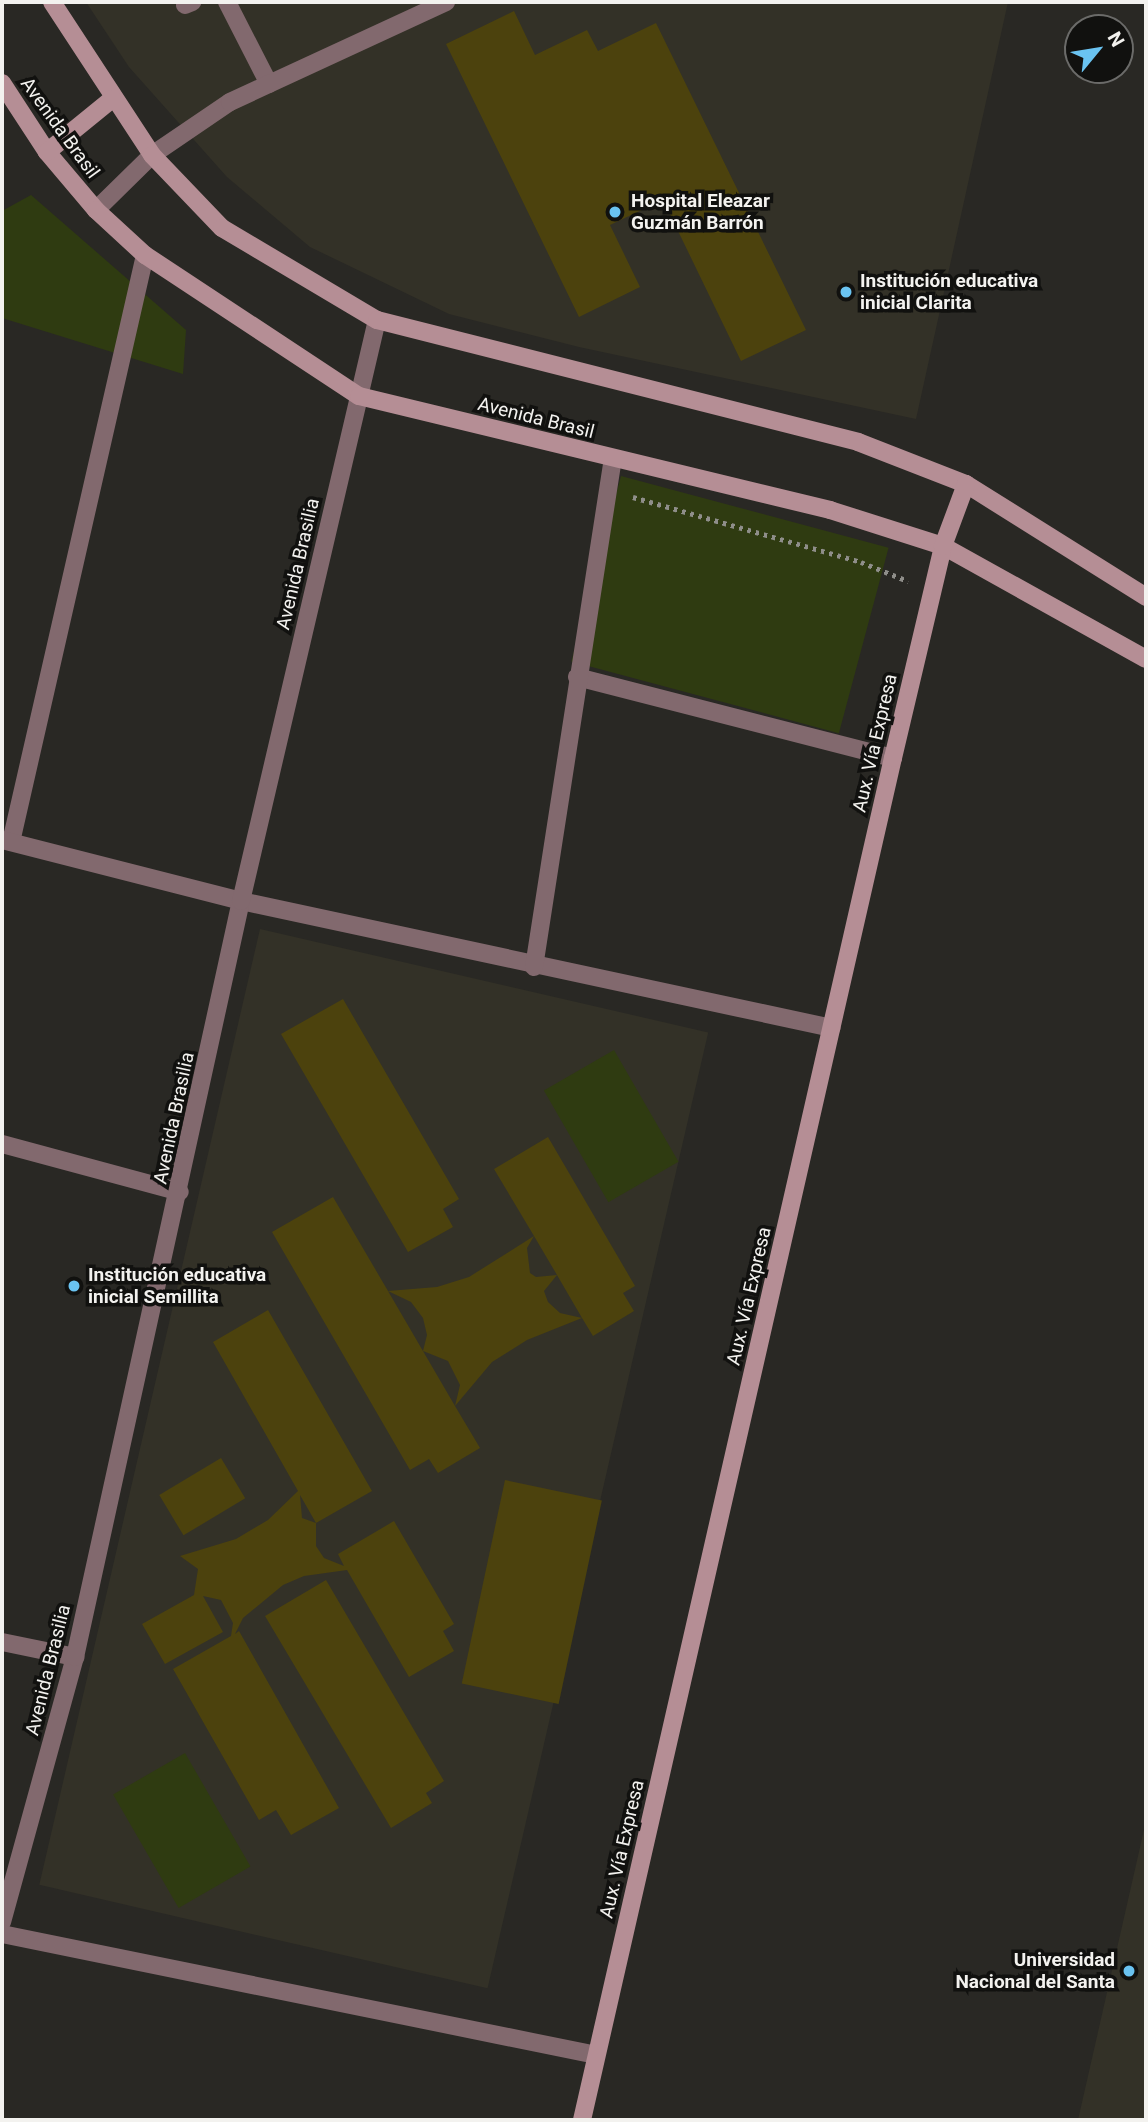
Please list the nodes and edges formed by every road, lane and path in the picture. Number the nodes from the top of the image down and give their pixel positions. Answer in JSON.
{"nodes":[{"id":1,"x":52,"y":2,"type":"edge"},
{"id":2,"x":227,"y":2,"type":"edge"},
{"id":3,"x":446,"y":2,"type":"edge"},
{"id":4,"x":2,"y":83,"type":"edge"},
{"id":5,"x":269,"y":84,"type":"junction"},
{"id":6,"x":112,"y":99,"type":"junction"},
{"id":7,"x":47,"y":152,"type":"junction"},
{"id":8,"x":152,"y":155,"type":"junction"},
{"id":9,"x":96,"y":211,"type":"junction"},
{"id":10,"x":145,"y":256,"type":"junction"},
{"id":11,"x":377,"y":320,"type":"junction"},
{"id":12,"x":359,"y":396,"type":"junction"},
{"id":13,"x":613,"y":458,"type":"junction"},
{"id":14,"x":966,"y":484,"type":"junction"},
{"id":15,"x":606,"y":490,"type":"junction"},
{"id":16,"x":943,"y":546,"type":"junction"},
{"id":17,"x":932,"y":591,"type":"junction"},
{"id":18,"x":1146,"y":597,"type":"edge"},
{"id":19,"x":1146,"y":659,"type":"edge"},
{"id":20,"x":577,"y":677,"type":"junction"},
{"id":21,"x":892,"y":758,"type":"junction"},
{"id":22,"x":6,"y":841,"type":"edge"},
{"id":23,"x":241,"y":901,"type":"junction"},
{"id":24,"x":534,"y":967,"type":"junction"},
{"id":25,"x":832,"y":1028,"type":"junction"},
{"id":26,"x":2,"y":1144,"type":"edge"},
{"id":27,"x":180,"y":1192,"type":"junction"},
{"id":28,"x":2,"y":1642,"type":"edge"},
{"id":29,"x":75,"y":1657,"type":"junction"},
{"id":30,"x":2,"y":1922,"type":"edge"},
{"id":31,"x":2,"y":1934,"type":"edge"},
{"id":32,"x":596,"y":2056,"type":"junction"},
{"id":33,"x":582,"y":2120,"type":"edge"}],
"edges":[{"from":1,"to":6,"type":"main road"},
{"from":2,"to":5,"type":"street"},
{"from":3,"to":5,"type":"street"},
{"from":4,"to":7,"type":"main road","name":"Avenida Brasil"},
{"from":5,"to":8,"type":"street"},
{"from":6,"to":7,"type":"main road"},
{"from":6,"to":8,"type":"main road"},
{"from":7,"to":9,"type":"main road","name":"Avenida Brasil"},
{"from":8,"to":9,"type":"street"},
{"from":8,"to":11,"type":"main road"},
{"from":9,"to":10,"type":"main road","name":"Avenida Brasil"},
{"from":10,"to":12,"type":"main road","name":"Avenida Brasil"},
{"from":10,"to":22,"type":"street"},
{"from":11,"to":12,"type":"street","name":"Avenida Brasilia"},
{"from":11,"to":14,"type":"main road"},
{"from":12,"to":13,"type":"main road","name":"Avenida Brasil"},
{"from":12,"to":23,"type":"street","name":"Avenida Brasilia"},
{"from":13,"to":15,"type":"street"},
{"from":13,"to":16,"type":"main road","name":"Avenida Brasil"},
{"from":14,"to":16,"type":"main road","name":"Aux. Vía Expresa"},
{"from":14,"to":18,"type":"main road"},
{"from":15,"to":17,"type":"path"},
{"from":15,"to":20,"type":"street"},
{"from":16,"to":17,"type":"main road","name":"Aux. Vía Expresa"},
{"from":16,"to":19,"type":"main road","name":"Avenida Brasil"},
{"from":17,"to":21,"type":"main road","name":"Aux. Vía Expresa"},
{"from":20,"to":21,"type":"street"},
{"from":20,"to":24,"type":"street"},
{"from":21,"to":25,"type":"main road","name":"Aux. Vía Expresa"},
{"from":22,"to":23,"type":"street"},
{"from":23,"to":24,"type":"street"},
{"from":23,"to":27,"type":"street","name":"Avenida Brasilia"},
{"from":24,"to":25,"type":"street"},
{"from":25,"to":32,"type":"main road","name":"Aux. Vía Expresa"},
{"from":26,"to":27,"type":"street"},
{"from":27,"to":29,"type":"street","name":"Avenida Brasilia"},
{"from":28,"to":29,"type":"street"},
{"from":29,"to":30,"type":"street","name":"Avenida Brasilia"},
{"from":31,"to":32,"type":"street"},
{"from":32,"to":33,"type":"main road","name":"Aux. Vía Expresa"}]}
